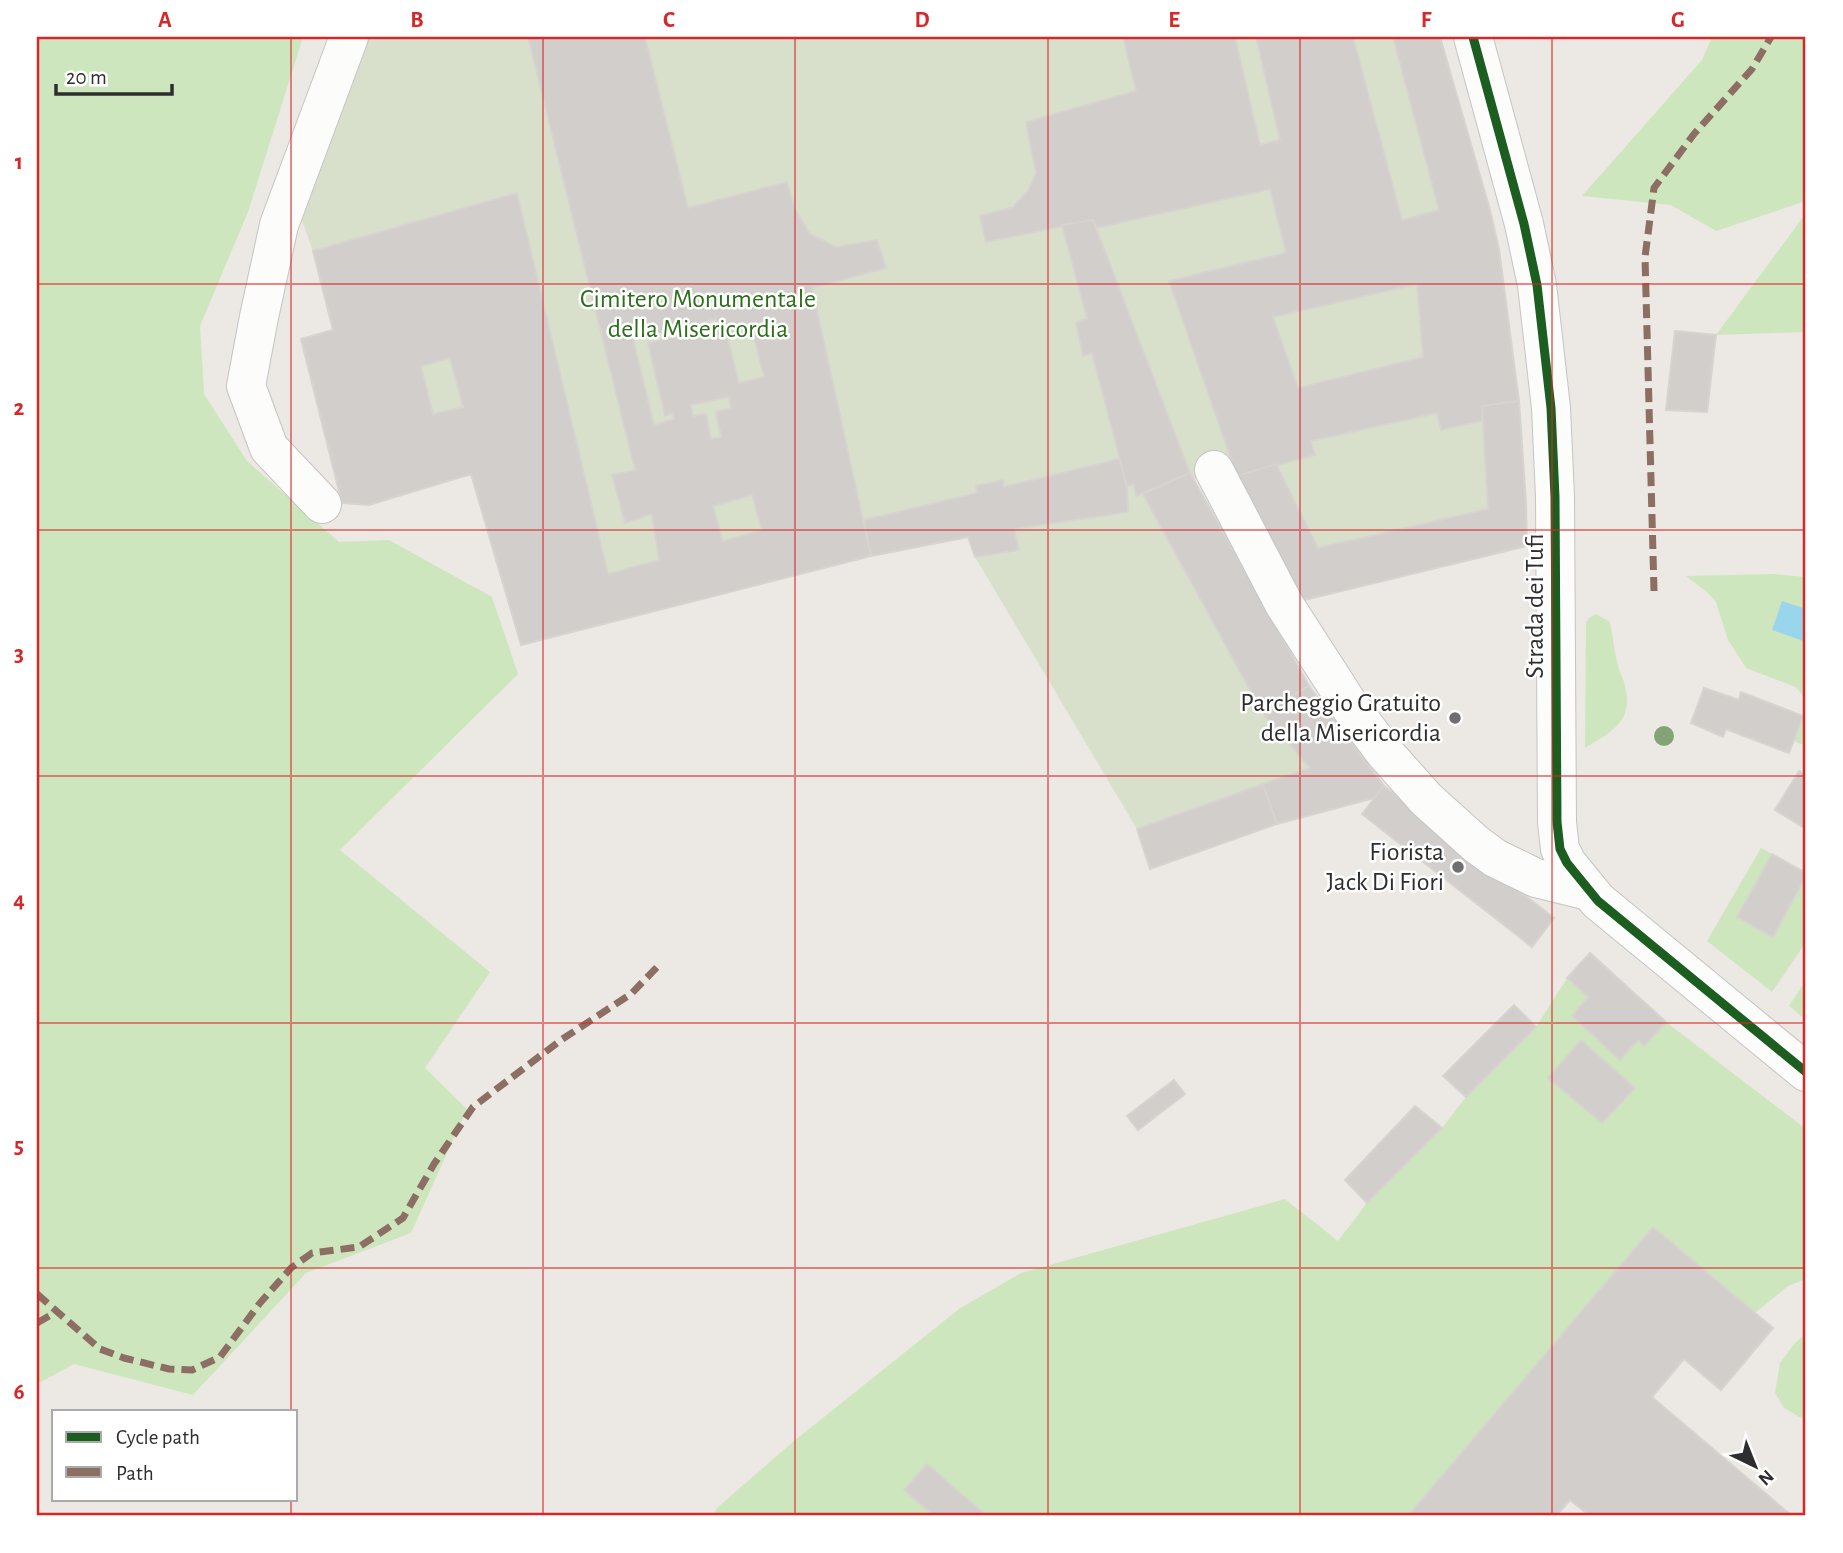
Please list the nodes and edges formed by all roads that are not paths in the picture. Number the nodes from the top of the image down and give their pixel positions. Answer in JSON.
{"nodes":[{"id":1,"x":349,"y":37,"type":"edge"},
{"id":2,"x":1473,"y":37,"type":"edge"},
{"id":3,"x":1214,"y":470,"type":"dead end"},
{"id":4,"x":322,"y":504,"type":"dead end"},
{"id":5,"x":1589,"y":891,"type":"junction"},
{"id":6,"x":1806,"y":1072,"type":"edge"}],
"edges":[{"from":1,"to":4,"type":"street"},
{"from":2,"to":5,"type":"street","name":"Strada dei Tufi"},
{"from":3,"to":5,"type":"street"},
{"from":5,"to":6,"type":"street","name":"Strada dei Tufi"}]}
